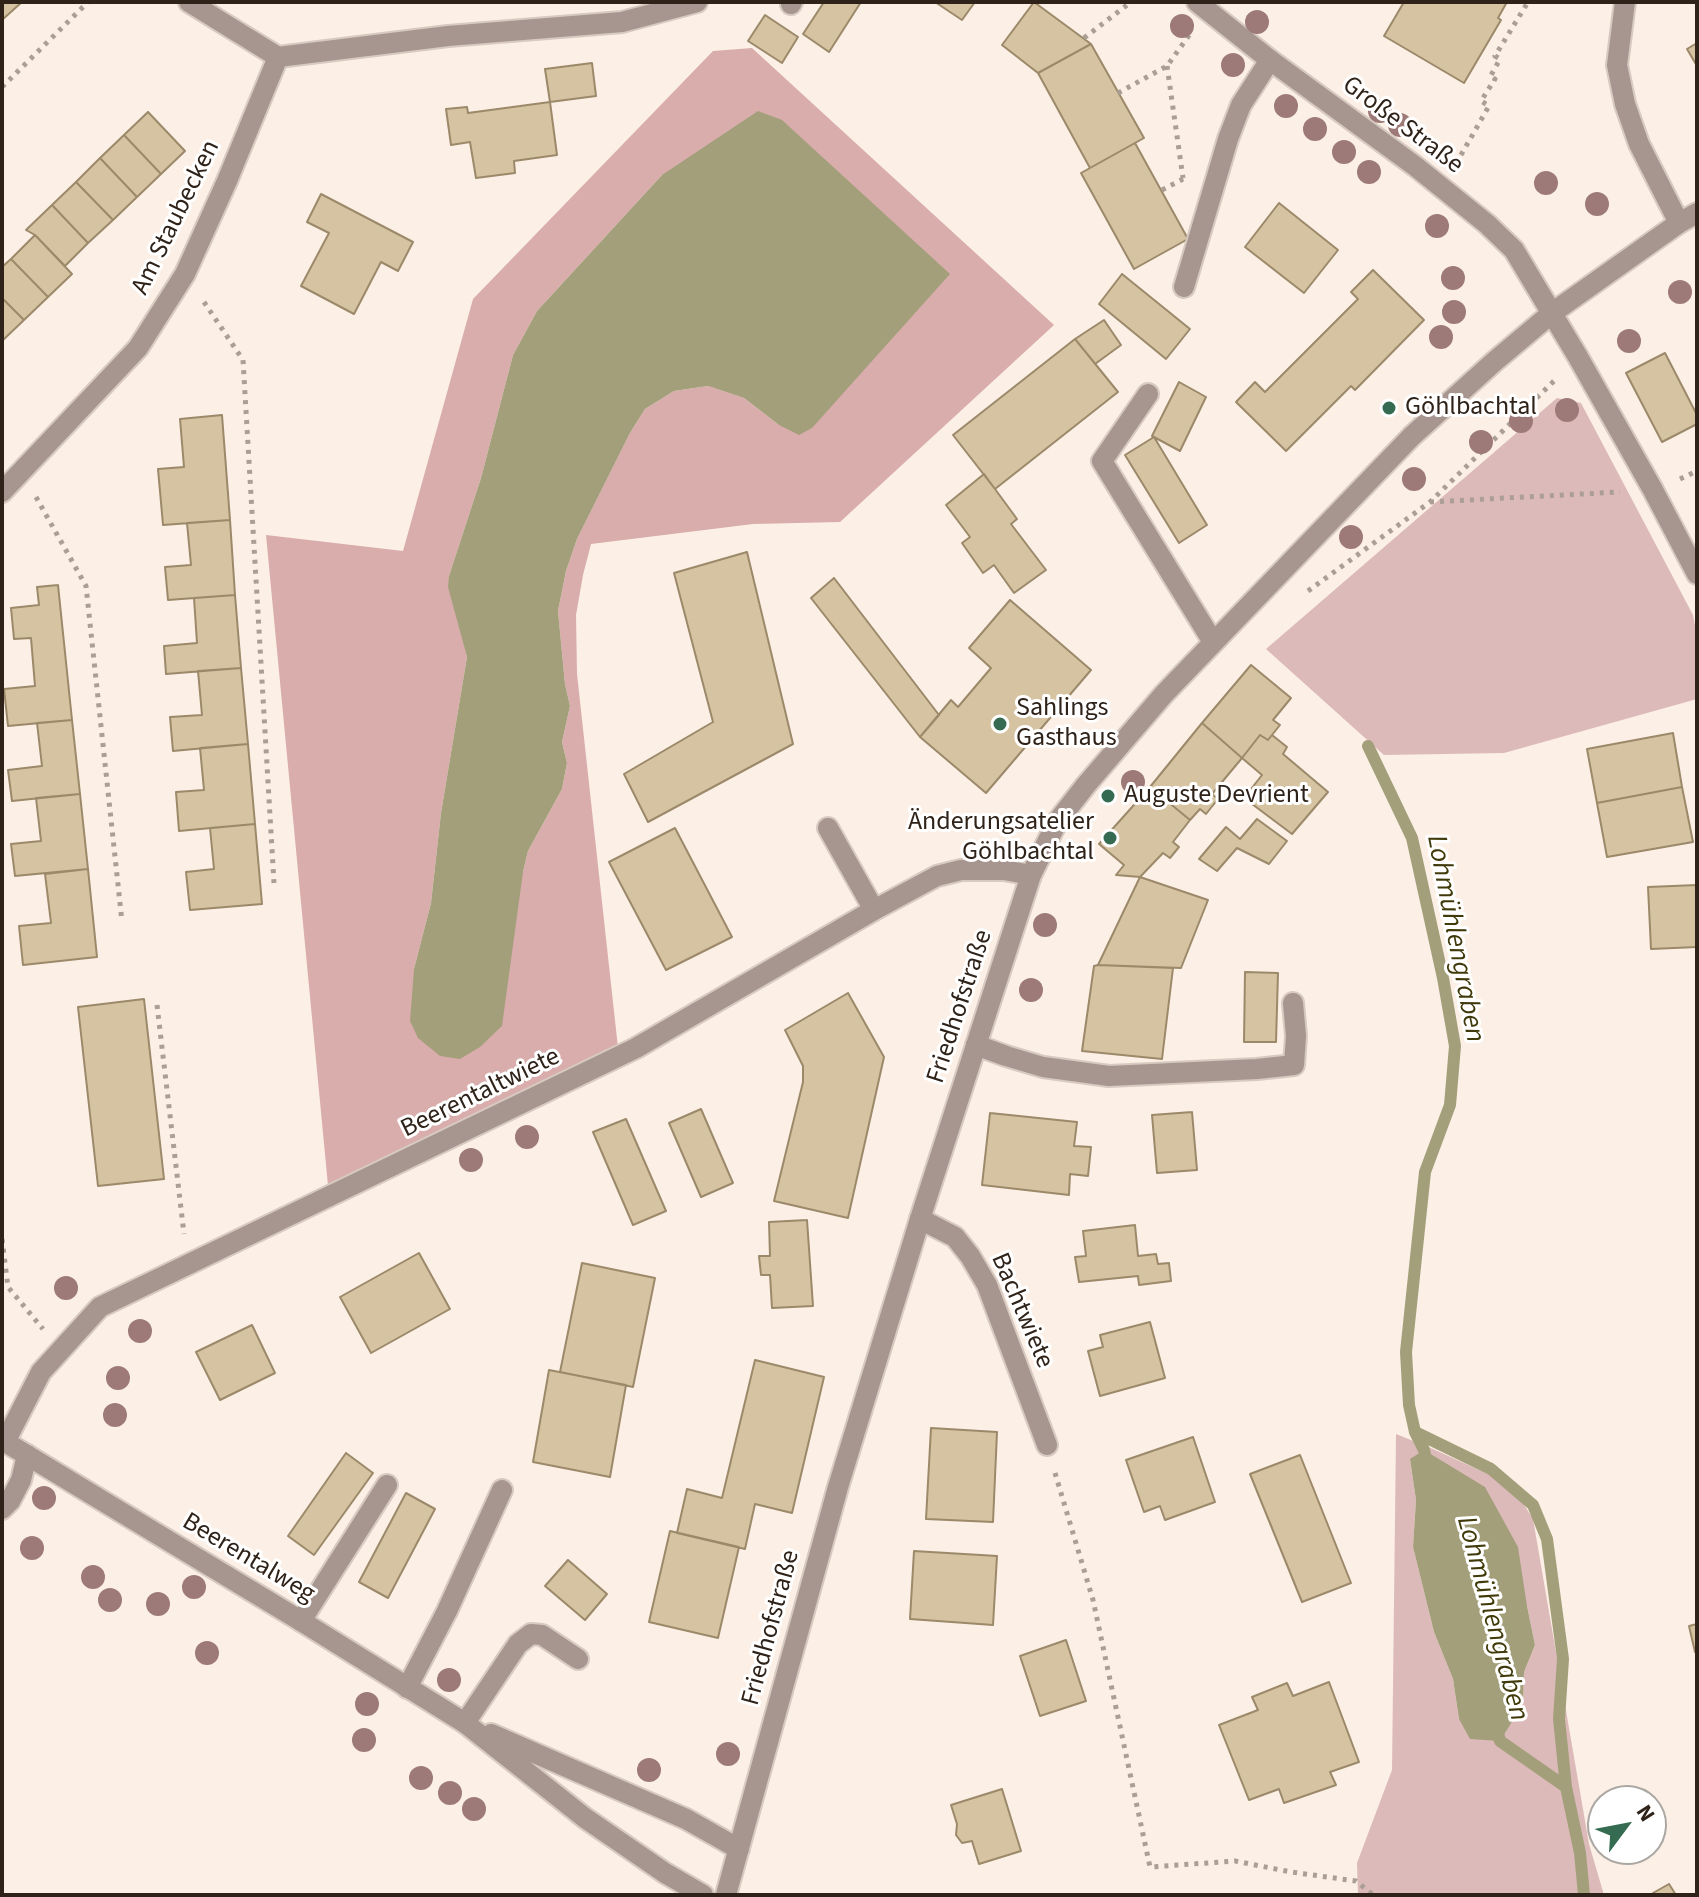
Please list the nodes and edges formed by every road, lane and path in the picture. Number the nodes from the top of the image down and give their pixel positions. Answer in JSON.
{"nodes":[{"id":1,"x":88,"y":2,"type":"edge"},
{"id":2,"x":189,"y":2,"type":"edge"},
{"id":3,"x":697,"y":2,"type":"edge"},
{"id":4,"x":1131,"y":2,"type":"edge"},
{"id":5,"x":1528,"y":2,"type":"edge"},
{"id":6,"x":1625,"y":2,"type":"edge"},
{"id":7,"x":1202,"y":6,"type":"edge"},
{"id":8,"x":1084,"y":38,"type":"dead end"},
{"id":9,"x":278,"y":57,"type":"junction"},
{"id":10,"x":1270,"y":60,"type":"junction"},
{"id":11,"x":1167,"y":66,"type":"junction"},
{"id":12,"x":2,"y":87,"type":"edge"},
{"id":13,"x":1118,"y":93,"type":"dead end"},
{"id":14,"x":1461,"y":155,"type":"dead end"},
{"id":15,"x":1183,"y":179,"type":"dead end"},
{"id":16,"x":1697,"y":213,"type":"edge"},
{"id":17,"x":1679,"y":223,"type":"junction"},
{"id":18,"x":185,"y":274,"type":"junction"},
{"id":19,"x":1184,"y":287,"type":"dead end"},
{"id":20,"x":1552,"y":313,"type":"junction"},
{"id":21,"x":1578,"y":357,"type":"junction"},
{"id":22,"x":1148,"y":394,"type":"dead end"},
{"id":23,"x":22,"y":472,"type":"junction"},
{"id":24,"x":1653,"y":490,"type":"junction"},
{"id":25,"x":2,"y":492,"type":"edge"},
{"id":26,"x":1430,"y":502,"type":"junction"},
{"id":27,"x":1697,"y":574,"type":"edge"},
{"id":28,"x":1298,"y":598,"type":"dead end"},
{"id":29,"x":1213,"y":642,"type":"junction"},
{"id":30,"x":828,"y":828,"type":"dead end"},
{"id":31,"x":1031,"y":875,"type":"junction"},
{"id":32,"x":274,"y":883,"type":"dead end"},
{"id":33,"x":878,"y":908,"type":"junction"},
{"id":34,"x":122,"y":922,"type":"dead end"},
{"id":35,"x":1293,"y":1003,"type":"dead end"},
{"id":36,"x":157,"y":1005,"type":"dead end"},
{"id":37,"x":976,"y":1045,"type":"junction"},
{"id":38,"x":920,"y":1219,"type":"junction"},
{"id":39,"x":2,"y":1239,"type":"edge"},
{"id":40,"x":187,"y":1264,"type":"junction"},
{"id":41,"x":61,"y":1350,"type":"junction"},
{"id":42,"x":4,"y":1441,"type":"edge"},
{"id":43,"x":1047,"y":1445,"type":"joint"},
{"id":44,"x":27,"y":1455,"type":"junction"},
{"id":45,"x":387,"y":1485,"type":"dead end"},
{"id":46,"x":502,"y":1490,"type":"dead end"},
{"id":47,"x":2,"y":1509,"type":"edge"},
{"id":48,"x":301,"y":1621,"type":"junction"},
{"id":49,"x":578,"y":1659,"type":"dead end"},
{"id":50,"x":407,"y":1688,"type":"junction"},
{"id":51,"x":465,"y":1723,"type":"junction"},
{"id":52,"x":739,"y":1849,"type":"junction"},
{"id":53,"x":703,"y":1895,"type":"edge"},
{"id":54,"x":726,"y":1895,"type":"edge"},
{"id":55,"x":1373,"y":1895,"type":"edge"}],
"edges":[{"from":1,"to":12,"type":"path"},
{"from":2,"to":9,"type":"street"},
{"from":3,"to":9,"type":"street"},
{"from":4,"to":8,"type":"path"},
{"from":5,"to":14,"type":"path"},
{"from":6,"to":17,"type":"street"},
{"from":7,"to":10,"type":"street","name":"Große Straße"},
{"from":7,"to":11,"type":"path"},
{"from":9,"to":18,"type":"street","name":"Am Staubecken"},
{"from":10,"to":19,"type":"street"},
{"from":10,"to":20,"type":"street","name":"Große Straße"},
{"from":11,"to":13,"type":"path"},
{"from":11,"to":15,"type":"path"},
{"from":16,"to":17,"type":"street","name":"Friedhofstraße"},
{"from":17,"to":20,"type":"street","name":"Friedhofstraße"},
{"from":18,"to":23,"type":"street","name":"Am Staubecken"},
{"from":18,"to":32,"type":"path"},
{"from":20,"to":21,"type":"street"},
{"from":20,"to":29,"type":"street","name":"Friedhofstraße"},
{"from":21,"to":24,"type":"street"},
{"from":21,"to":26,"type":"path"},
{"from":22,"to":29,"type":"street"},
{"from":23,"to":25,"type":"street","name":"Am Staubecken"},
{"from":23,"to":34,"type":"path"},
{"from":24,"to":26,"type":"path"},
{"from":24,"to":27,"type":"street"},
{"from":26,"to":28,"type":"path"},
{"from":29,"to":31,"type":"street","name":"Friedhofstraße"},
{"from":30,"to":33,"type":"street"},
{"from":31,"to":33,"type":"street","name":"Beerentaltwiete"},
{"from":31,"to":37,"type":"street","name":"Friedhofstraße"},
{"from":33,"to":40,"type":"street","name":"Beerentaltwiete"},
{"from":35,"to":37,"type":"street"},
{"from":36,"to":40,"type":"path"},
{"from":37,"to":38,"type":"street","name":"Friedhofstraße"},
{"from":38,"to":43,"type":"street","name":"Bachtwiete"},
{"from":38,"to":52,"type":"street","name":"Friedhofstraße"},
{"from":39,"to":41,"type":"path"},
{"from":40,"to":41,"type":"street","name":"Beerentaltwiete"},
{"from":41,"to":42,"type":"street","name":"Beerentaltwiete"},
{"from":42,"to":44,"type":"street","name":"Beerentalweg"},
{"from":43,"to":55,"type":"path"},
{"from":44,"to":47,"type":"street"},
{"from":44,"to":48,"type":"street","name":"Beerentalweg"},
{"from":45,"to":48,"type":"street"},
{"from":46,"to":50,"type":"street"},
{"from":48,"to":50,"type":"street","name":"Beerentalweg"},
{"from":49,"to":51,"type":"street"},
{"from":50,"to":51,"type":"street","name":"Beerentalweg"},
{"from":51,"to":52,"type":"street","name":"Beerentalweg"},
{"from":51,"to":53,"type":"street","name":"Beerentalweg"},
{"from":52,"to":54,"type":"street","name":"Friedhofstraße"}]}
